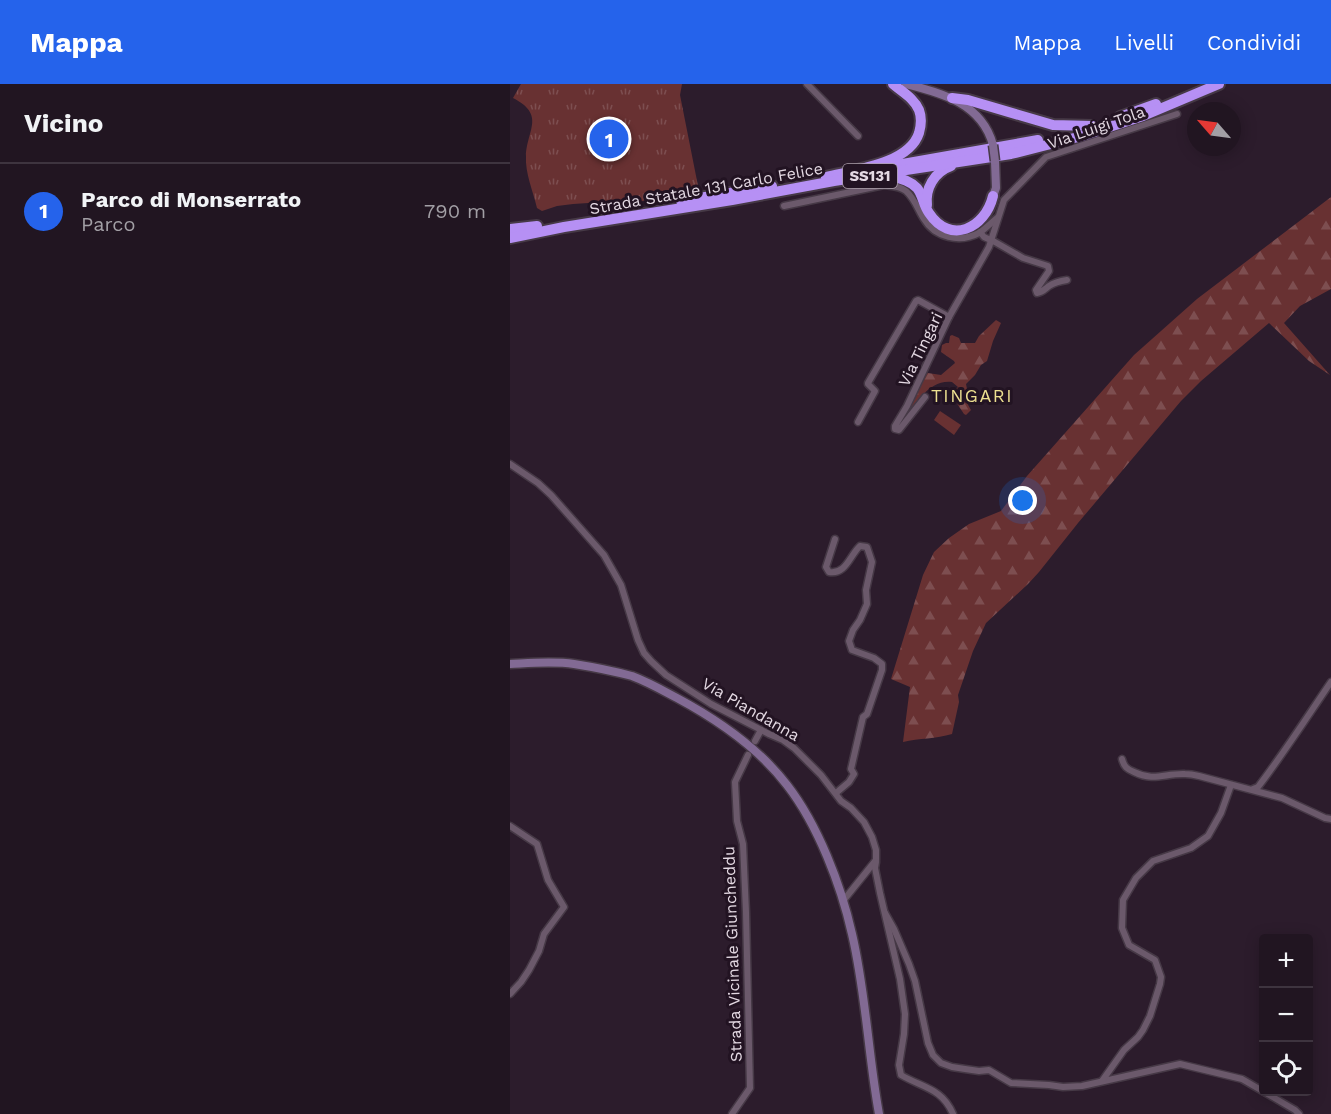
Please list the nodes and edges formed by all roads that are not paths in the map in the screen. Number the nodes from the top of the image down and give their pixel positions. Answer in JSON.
{"nodes":[{"id":1,"x":807,"y":84,"type":"edge"},
{"id":2,"x":893,"y":84,"type":"edge"},
{"id":3,"x":906,"y":84,"type":"edge"},
{"id":4,"x":1205,"y":84,"type":"edge"},
{"id":5,"x":1219,"y":84,"type":"edge"},
{"id":6,"x":952,"y":98,"type":"junction"},
{"id":7,"x":1178,"y":114,"type":"dead end"},
{"id":8,"x":1094,"y":126,"type":"junction"},
{"id":9,"x":858,"y":135,"type":"dead end"},
{"id":10,"x":969,"y":161,"type":"junction"},
{"id":11,"x":822,"y":178,"type":"junction"},
{"id":12,"x":834,"y":182,"type":"junction"},
{"id":13,"x":999,"y":198,"type":"junction"},
{"id":14,"x":784,"y":206,"type":"dead end"},
{"id":15,"x":927,"y":212,"type":"junction"},
{"id":16,"x":998,"y":217,"type":"junction"},
{"id":17,"x":980,"y":232,"type":"junction"},
{"id":18,"x":511,"y":235,"type":"edge"},
{"id":19,"x":992,"y":241,"type":"junction"},
{"id":20,"x":1067,"y":280,"type":"dead end"},
{"id":21,"x":949,"y":317,"type":"junction"},
{"id":22,"x":925,"y":397,"type":"dead end"},
{"id":23,"x":858,"y":422,"type":"dead end"},
{"id":24,"x":510,"y":464,"type":"edge"},
{"id":25,"x":836,"y":539,"type":"dead end"},
{"id":26,"x":510,"y":664,"type":"edge"},
{"id":27,"x":1331,"y":682,"type":"edge"},
{"id":28,"x":761,"y":730,"type":"junction"},
{"id":29,"x":755,"y":741,"type":"dead end"},
{"id":30,"x":748,"y":754,"type":"dead end"},
{"id":31,"x":1122,"y":759,"type":"dead end"},
{"id":32,"x":1231,"y":785,"type":"junction"},
{"id":33,"x":1253,"y":789,"type":"junction"},
{"id":34,"x":836,"y":794,"type":"junction"},
{"id":35,"x":1331,"y":819,"type":"edge"},
{"id":36,"x":510,"y":826,"type":"edge"},
{"id":37,"x":876,"y":860,"type":"junction"},
{"id":38,"x":843,"y":901,"type":"junction"},
{"id":39,"x":885,"y":914,"type":"junction"},
{"id":40,"x":510,"y":994,"type":"edge"},
{"id":41,"x":1102,"y":1081,"type":"junction"},
{"id":42,"x":732,"y":1114,"type":"edge"},
{"id":43,"x":879,"y":1114,"type":"edge"},
{"id":44,"x":953,"y":1114,"type":"edge"},
{"id":45,"x":1299,"y":1114,"type":"edge"}],
"edges":[{"from":1,"to":9,"type":"street"},
{"from":2,"to":11,"type":"highway"},
{"from":3,"to":6,"type":"main road"},
{"from":4,"to":8,"type":"highway","name":"Strada Statale 131 Carlo Felice","number":"SS131"},
{"from":5,"to":10,"type":"highway","name":"Strada Statale 131 Carlo Felice","number":"SS131"},
{"from":6,"to":8,"type":"highway"},
{"from":6,"to":13,"type":"main road","bridge":true},
{"from":7,"to":13,"type":"street","name":"Via Luigi Tola"},
{"from":8,"to":11,"type":"highway","name":"Strada Statale 131 Carlo Felice","number":"SS131"},
{"from":10,"to":12,"type":"highway","name":"Strada Statale 131 Carlo Felice","number":"SS131"},
{"from":10,"to":15,"type":"highway"},
{"from":11,"to":18,"type":"highway","name":"Strada Statale 131 Carlo Felice","number":"SS131"},
{"from":12,"to":15,"type":"highway"},
{"from":12,"to":18,"type":"highway","name":"Strada Statale 131 Carlo Felice","number":"SS131"},
{"from":13,"to":15,"type":"highway"},
{"from":13,"to":16,"type":"street","name":"Via Tingari"},
{"from":14,"to":17,"type":"street"},
{"from":16,"to":17,"type":"street"},
{"from":16,"to":19,"type":"street","name":"Via Tingari"},
{"from":17,"to":19,"type":"street"},
{"from":19,"to":20,"type":"street"},
{"from":19,"to":21,"type":"street","name":"Via Tingari"},
{"from":21,"to":22,"type":"street","name":"Via Tingari"},
{"from":21,"to":23,"type":"street"},
{"from":24,"to":28,"type":"street","name":"Via Piandanna"},
{"from":25,"to":34,"type":"street"},
{"from":26,"to":38,"type":"main road"},
{"from":27,"to":33,"type":"street"},
{"from":28,"to":29,"type":"street"},
{"from":28,"to":34,"type":"street","name":"Via Piandanna"},
{"from":30,"to":42,"type":"street","name":"Strada Vicinale Giuncheddu"},
{"from":31,"to":32,"type":"street"},
{"from":32,"to":33,"type":"street"},
{"from":32,"to":41,"type":"street"},
{"from":33,"to":35,"type":"street"},
{"from":34,"to":37,"type":"street","name":"Via Piandanna"},
{"from":36,"to":40,"type":"street"},
{"from":37,"to":38,"type":"street"},
{"from":37,"to":39,"type":"street","name":"Via Piandanna"},
{"from":38,"to":43,"type":"main road"},
{"from":39,"to":41,"type":"street"},
{"from":39,"to":44,"type":"street"},
{"from":41,"to":45,"type":"street"}]}
